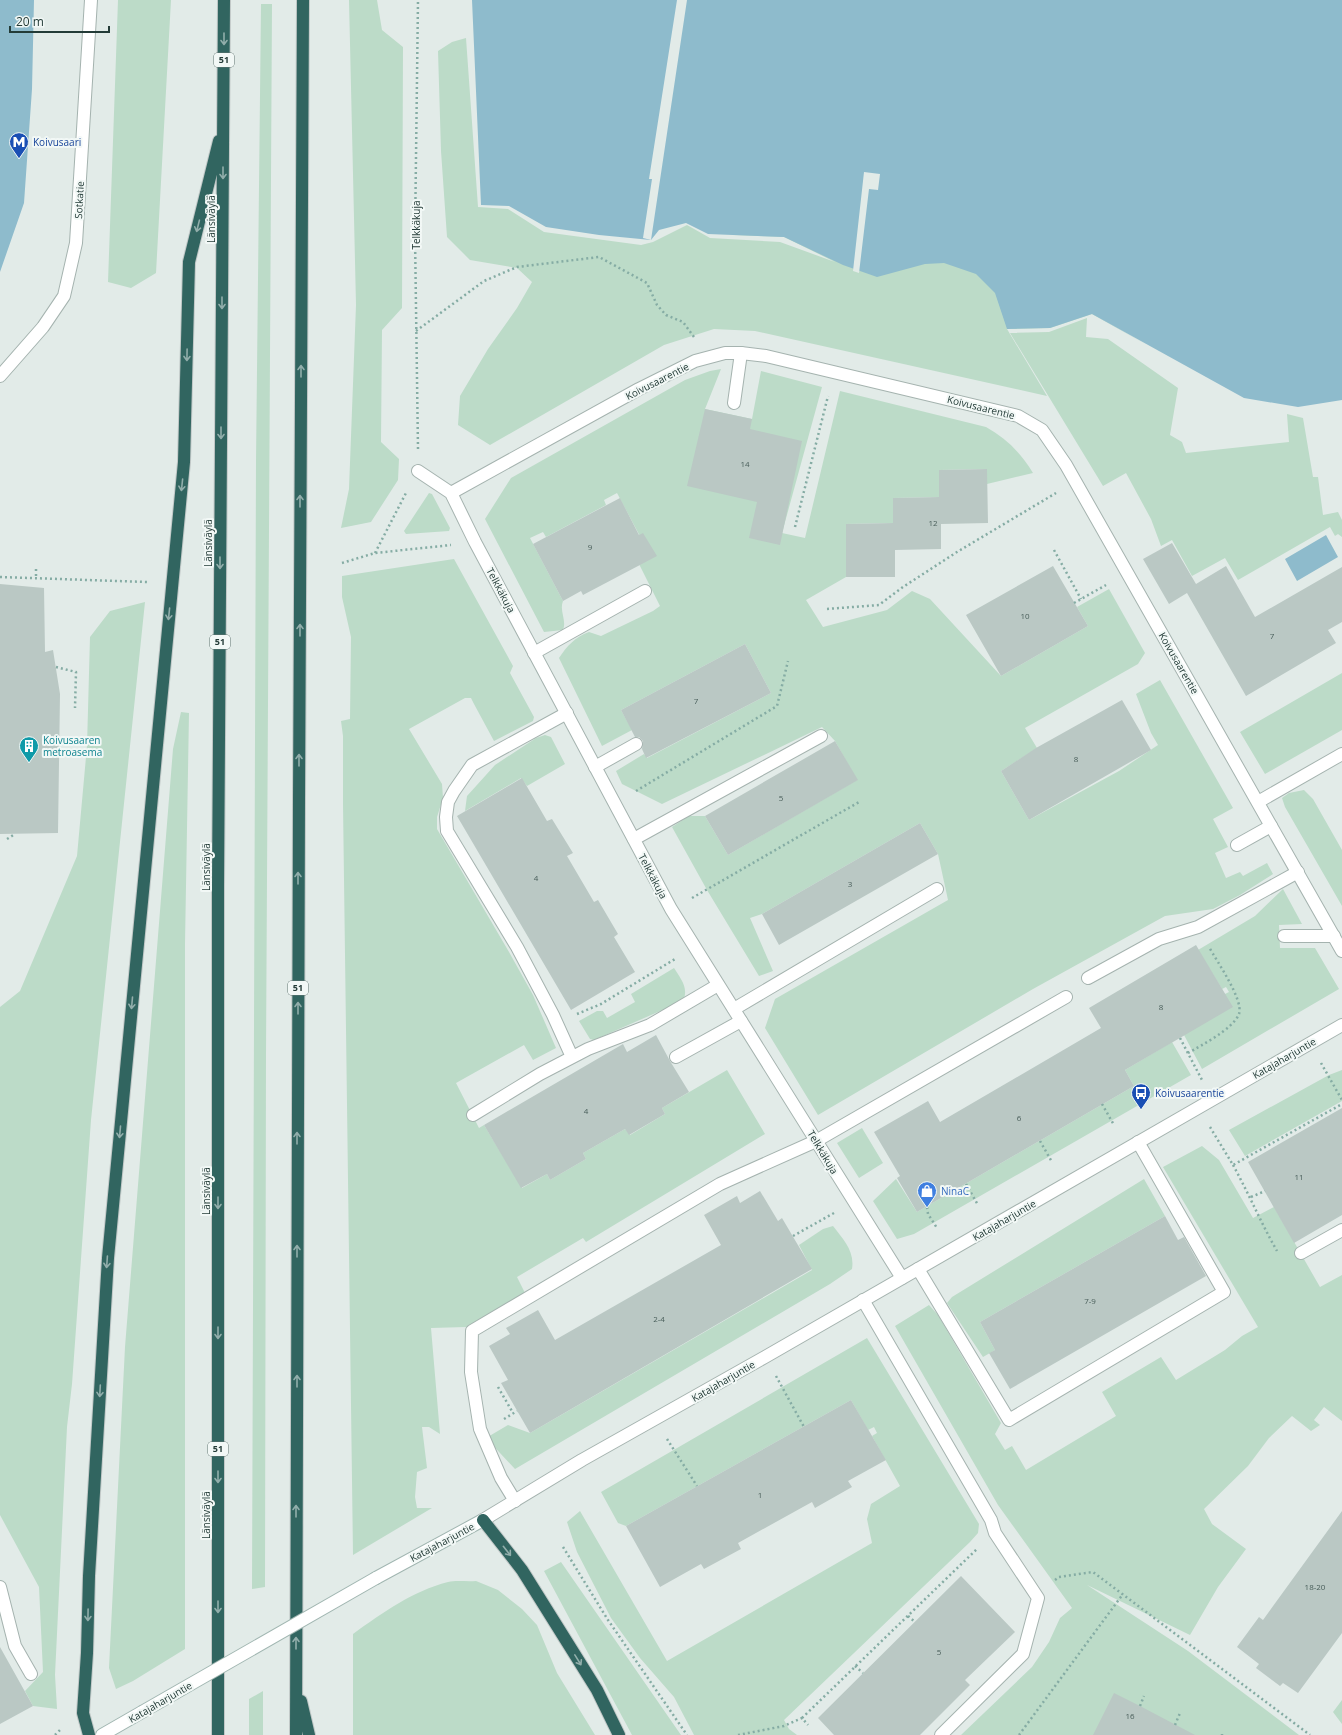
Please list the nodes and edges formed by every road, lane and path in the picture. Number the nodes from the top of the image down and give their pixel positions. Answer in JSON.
{"nodes":[{"id":1,"x":91,"y":0,"type":"edge"},
{"id":2,"x":224,"y":0,"type":"edge"},
{"id":3,"x":303,"y":0,"type":"edge"},
{"id":4,"x":418,"y":0,"type":"edge"},
{"id":5,"x":224,"y":120,"type":"junction"},
{"id":6,"x":416,"y":331,"type":"junction"},
{"id":7,"x":741,"y":353,"type":"junction"},
{"id":8,"x":695,"y":361,"type":"junction"},
{"id":9,"x":834,"y":372,"type":"junction"},
{"id":10,"x":0,"y":376,"type":"edge"},
{"id":11,"x":734,"y":402,"type":"dead end"},
{"id":12,"x":418,"y":451,"type":"dead end"},
{"id":13,"x":418,"y":471,"type":"joint"},
{"id":14,"x":1075,"y":481,"type":"junction"},
{"id":15,"x":451,"y":493,"type":"junction"},
{"id":16,"x":795,"y":527,"type":"dead end"},
{"id":17,"x":475,"y":542,"type":"junction"},
{"id":18,"x":1054,"y":550,"type":"dead end"},
{"id":19,"x":375,"y":553,"type":"junction"},
{"id":20,"x":342,"y":563,"type":"dead end"},
{"id":21,"x":36,"y":569,"type":"dead end"},
{"id":22,"x":1127,"y":572,"type":"junction"},
{"id":23,"x":0,"y":577,"type":"edge"},
{"id":24,"x":36,"y":578,"type":"junction"},
{"id":25,"x":147,"y":582,"type":"dead end"},
{"id":26,"x":645,"y":591,"type":"dead end"},
{"id":27,"x":1081,"y":599,"type":"junction"},
{"id":28,"x":1074,"y":603,"type":"dead end"},
{"id":29,"x":827,"y":609,"type":"dead end"},
{"id":30,"x":534,"y":652,"type":"junction"},
{"id":31,"x":788,"y":661,"type":"dead end"},
{"id":32,"x":56,"y":667,"type":"dead end"},
{"id":33,"x":75,"y":708,"type":"dead end"},
{"id":34,"x":567,"y":713,"type":"junction"},
{"id":35,"x":821,"y":736,"type":"dead end"},
{"id":36,"x":636,"y":744,"type":"dead end"},
{"id":37,"x":1342,"y":754,"type":"edge"},
{"id":38,"x":595,"y":767,"type":"junction"},
{"id":39,"x":859,"y":802,"type":"dead end"},
{"id":40,"x":1258,"y":802,"type":"junction"},
{"id":41,"x":614,"y":804,"type":"junction"},
{"id":42,"x":1271,"y":826,"type":"junction"},
{"id":43,"x":15,"y":834,"type":"dead end"},
{"id":44,"x":7,"y":839,"type":"dead end"},
{"id":45,"x":634,"y":839,"type":"junction"},
{"id":46,"x":1237,"y":845,"type":"dead end"},
{"id":47,"x":1298,"y":872,"type":"junction"},
{"id":48,"x":937,"y":889,"type":"dead end"},
{"id":49,"x":671,"y":909,"type":"junction"},
{"id":50,"x":1198,"y":928,"type":"junction"},
{"id":51,"x":1284,"y":936,"type":"dead end"},
{"id":52,"x":1334,"y":936,"type":"junction"},
{"id":53,"x":695,"y":948,"type":"junction"},
{"id":54,"x":1342,"y":951,"type":"edge"},
{"id":55,"x":1088,"y":978,"type":"dead end"},
{"id":56,"x":718,"y":985,"type":"junction"},
{"id":57,"x":1066,"y":997,"type":"dead end"},
{"id":58,"x":734,"y":1009,"type":"junction"},
{"id":59,"x":553,"y":1015,"type":"junction"},
{"id":60,"x":741,"y":1021,"type":"junction"},
{"id":61,"x":1342,"y":1025,"type":"edge"},
{"id":62,"x":1180,"y":1038,"type":"dead end"},
{"id":63,"x":1310,"y":1044,"type":"junction"},
{"id":64,"x":1188,"y":1053,"type":"junction"},
{"id":65,"x":572,"y":1057,"type":"junction"},
{"id":66,"x":676,"y":1057,"type":"dead end"},
{"id":67,"x":1212,"y":1100,"type":"junction"},
{"id":68,"x":1342,"y":1100,"type":"edge"},
{"id":69,"x":1102,"y":1104,"type":"dead end"},
{"id":70,"x":1342,"y":1104,"type":"edge"},
{"id":71,"x":1198,"y":1107,"type":"junction"},
{"id":72,"x":473,"y":1115,"type":"dead end"},
{"id":73,"x":1114,"y":1125,"type":"dead end"},
{"id":74,"x":816,"y":1141,"type":"junction"},
{"id":75,"x":1040,"y":1141,"type":"dead end"},
{"id":76,"x":1138,"y":1142,"type":"junction"},
{"id":77,"x":1052,"y":1162,"type":"dead end"},
{"id":78,"x":1233,"y":1165,"type":"junction"},
{"id":79,"x":966,"y":1184,"type":"dead end"},
{"id":80,"x":1265,"y":1191,"type":"dead end"},
{"id":81,"x":1251,"y":1197,"type":"junction"},
{"id":82,"x":853,"y":1202,"type":"junction"},
{"id":83,"x":978,"y":1205,"type":"dead end"},
{"id":84,"x":927,"y":1207,"type":"dead end"},
{"id":85,"x":937,"y":1228,"type":"dead end"},
{"id":86,"x":1342,"y":1230,"type":"edge"},
{"id":87,"x":792,"y":1236,"type":"dead end"},
{"id":88,"x":1301,"y":1253,"type":"dead end"},
{"id":89,"x":1279,"y":1255,"type":"dead end"},
{"id":90,"x":918,"y":1269,"type":"junction"},
{"id":91,"x":902,"y":1278,"type":"junction"},
{"id":92,"x":863,"y":1300,"type":"junction"},
{"id":93,"x":778,"y":1379,"type":"dead end"},
{"id":94,"x":517,"y":1411,"type":"dead end"},
{"id":95,"x":504,"y":1419,"type":"dead end"},
{"id":96,"x":804,"y":1427,"type":"dead end"},
{"id":97,"x":669,"y":1441,"type":"dead end"},
{"id":98,"x":697,"y":1486,"type":"dead end"},
{"id":99,"x":515,"y":1501,"type":"junction"},
{"id":100,"x":483,"y":1520,"type":"junction"},
{"id":101,"x":995,"y":1533,"type":"junction"},
{"id":102,"x":563,"y":1548,"type":"dead end"},
{"id":103,"x":0,"y":1587,"type":"edge"},
{"id":104,"x":1123,"y":1594,"type":"junction"},
{"id":105,"x":1038,"y":1598,"type":"junction"},
{"id":106,"x":908,"y":1616,"type":"junction"},
{"id":107,"x":915,"y":1622,"type":"dead end"},
{"id":108,"x":855,"y":1666,"type":"junction"},
{"id":109,"x":863,"y":1673,"type":"dead end"},
{"id":110,"x":31,"y":1674,"type":"dead end"},
{"id":111,"x":296,"y":1682,"type":"junction"},
{"id":112,"x":1144,"y":1696,"type":"dead end"},
{"id":113,"x":1140,"y":1706,"type":"dead end"},
{"id":114,"x":1180,"y":1713,"type":"dead end"},
{"id":115,"x":802,"y":1718,"type":"junction"},
{"id":116,"x":808,"y":1724,"type":"dead end"},
{"id":117,"x":1175,"y":1725,"type":"dead end"},
{"id":118,"x":89,"y":1735,"type":"edge"},
{"id":119,"x":102,"y":1735,"type":"edge"},
{"id":120,"x":218,"y":1735,"type":"edge"},
{"id":121,"x":296,"y":1735,"type":"edge"},
{"id":122,"x":309,"y":1735,"type":"edge"},
{"id":123,"x":619,"y":1735,"type":"edge"},
{"id":124,"x":688,"y":1735,"type":"edge"},
{"id":125,"x":738,"y":1735,"type":"edge"},
{"id":126,"x":941,"y":1735,"type":"edge"},
{"id":127,"x":1019,"y":1735,"type":"edge"},
{"id":128,"x":1310,"y":1735,"type":"edge"}],
"edges":[{"from":1,"to":10,"type":"street","name":"Sotkatie"},
{"from":2,"to":5,"type":"highway","name":"Länsiväylä","number":"51","one_way":true},
{"from":111,"to":3,"type":"highway","number":"51","one_way":true},
{"from":4,"to":6,"type":"path","name":"Telkkäkuja"},
{"from":5,"to":118,"type":"highway","one_way":true},
{"from":5,"to":120,"type":"highway","name":"Länsiväylä","number":"51","one_way":true},
{"from":6,"to":8,"type":"path"},
{"from":6,"to":12,"type":"path","name":"Telkkäkuja"},
{"from":7,"to":8,"type":"street","name":"Koivusaarentie"},
{"from":7,"to":9,"type":"street","name":"Koivusaarentie"},
{"from":7,"to":11,"type":"street"},
{"from":8,"to":15,"type":"street","name":"Koivusaarentie"},
{"from":9,"to":14,"type":"street","name":"Koivusaarentie"},
{"from":9,"to":16,"type":"path"},
{"from":13,"to":15,"type":"street"},
{"from":13,"to":19,"type":"path"},
{"from":14,"to":22,"type":"street","name":"Koivusaarentie"},
{"from":14,"to":29,"type":"path"},
{"from":15,"to":17,"type":"street","name":"Telkkäkuja"},
{"from":17,"to":19,"type":"path"},
{"from":17,"to":30,"type":"street","name":"Telkkäkuja"},
{"from":18,"to":27,"type":"path"},
{"from":19,"to":20,"type":"path"},
{"from":21,"to":24,"type":"path"},
{"from":22,"to":27,"type":"path"},
{"from":22,"to":40,"type":"street","name":"Koivusaarentie"},
{"from":23,"to":24,"type":"path"},
{"from":24,"to":25,"type":"path"},
{"from":26,"to":30,"type":"street"},
{"from":27,"to":28,"type":"path"},
{"from":30,"to":34,"type":"street","name":"Telkkäkuja"},
{"from":31,"to":41,"type":"path"},
{"from":32,"to":33,"type":"path"},
{"from":34,"to":38,"type":"street","name":"Telkkäkuja"},
{"from":34,"to":59,"type":"street"},
{"from":35,"to":45,"type":"street"},
{"from":36,"to":38,"type":"street"},
{"from":37,"to":40,"type":"street"},
{"from":38,"to":41,"type":"street","name":"Telkkäkuja"},
{"from":39,"to":49,"type":"path"},
{"from":40,"to":42,"type":"street","name":"Koivusaarentie"},
{"from":41,"to":45,"type":"street","name":"Telkkäkuja"},
{"from":42,"to":46,"type":"street"},
{"from":42,"to":47,"type":"street","name":"Koivusaarentie"},
{"from":43,"to":44,"type":"path"},
{"from":45,"to":49,"type":"street","name":"Telkkäkuja"},
{"from":47,"to":50,"type":"street"},
{"from":47,"to":52,"type":"street","name":"Koivusaarentie"},
{"from":48,"to":58,"type":"street"},
{"from":49,"to":53,"type":"street","name":"Telkkäkuja"},
{"from":50,"to":55,"type":"street"},
{"from":50,"to":64,"type":"path"},
{"from":51,"to":52,"type":"street"},
{"from":52,"to":54,"type":"street","name":"Koivusaarentie"},
{"from":53,"to":56,"type":"street","name":"Telkkäkuja"},
{"from":53,"to":59,"type":"path"},
{"from":56,"to":58,"type":"street","name":"Telkkäkuja"},
{"from":56,"to":65,"type":"street"},
{"from":57,"to":74,"type":"street"},
{"from":58,"to":60,"type":"street","name":"Telkkäkuja"},
{"from":59,"to":65,"type":"street"},
{"from":60,"to":66,"type":"street"},
{"from":60,"to":74,"type":"street","name":"Telkkäkuja"},
{"from":61,"to":63,"type":"street","name":"Katajaharjuntie"},
{"from":62,"to":64,"type":"path"},
{"from":63,"to":67,"type":"street","name":"Katajaharjuntie"},
{"from":63,"to":68,"type":"path"},
{"from":64,"to":67,"type":"path"},
{"from":65,"to":72,"type":"street"},
{"from":67,"to":71,"type":"street","name":"Katajaharjuntie"},
{"from":69,"to":73,"type":"path"},
{"from":70,"to":78,"type":"path"},
{"from":71,"to":76,"type":"street","name":"Katajaharjuntie"},
{"from":71,"to":78,"type":"path"},
{"from":74,"to":82,"type":"street","name":"Telkkäkuja"},
{"from":74,"to":99,"type":"street"},
{"from":75,"to":77,"type":"path"},
{"from":76,"to":90,"type":"street","name":"Katajaharjuntie"},
{"from":76,"to":90,"type":"street"},
{"from":78,"to":81,"type":"path"},
{"from":79,"to":83,"type":"path"},
{"from":80,"to":81,"type":"path"},
{"from":81,"to":89,"type":"path"},
{"from":82,"to":87,"type":"path"},
{"from":82,"to":91,"type":"street","name":"Telkkäkuja"},
{"from":84,"to":85,"type":"path"},
{"from":86,"to":88,"type":"street"},
{"from":90,"to":91,"type":"street","name":"Katajaharjuntie"},
{"from":91,"to":92,"type":"street","name":"Katajaharjuntie"},
{"from":92,"to":99,"type":"street","name":"Katajaharjuntie"},
{"from":92,"to":101,"type":"street"},
{"from":93,"to":96,"type":"path"},
{"from":94,"to":95,"type":"path"},
{"from":97,"to":98,"type":"path"},
{"from":99,"to":100,"type":"street","name":"Katajaharjuntie"},
{"from":100,"to":119,"type":"street","name":"Katajaharjuntie","bridge":true},
{"from":100,"to":123,"type":"highway","one_way":true},
{"from":101,"to":105,"type":"street"},
{"from":101,"to":106,"type":"path"},
{"from":102,"to":124,"type":"path"},
{"from":103,"to":110,"type":"street"},
{"from":104,"to":105,"type":"path"},
{"from":104,"to":127,"type":"path"},
{"from":104,"to":128,"type":"path"},
{"from":105,"to":126,"type":"street"},
{"from":106,"to":107,"type":"path"},
{"from":106,"to":108,"type":"path"},
{"from":108,"to":109,"type":"path"},
{"from":108,"to":115,"type":"path"},
{"from":111,"to":121,"type":"highway","number":"51"},
{"from":111,"to":122,"type":"highway"},
{"from":112,"to":113,"type":"path"},
{"from":114,"to":117,"type":"path"},
{"from":115,"to":116,"type":"path"},
{"from":115,"to":125,"type":"path"}]}
